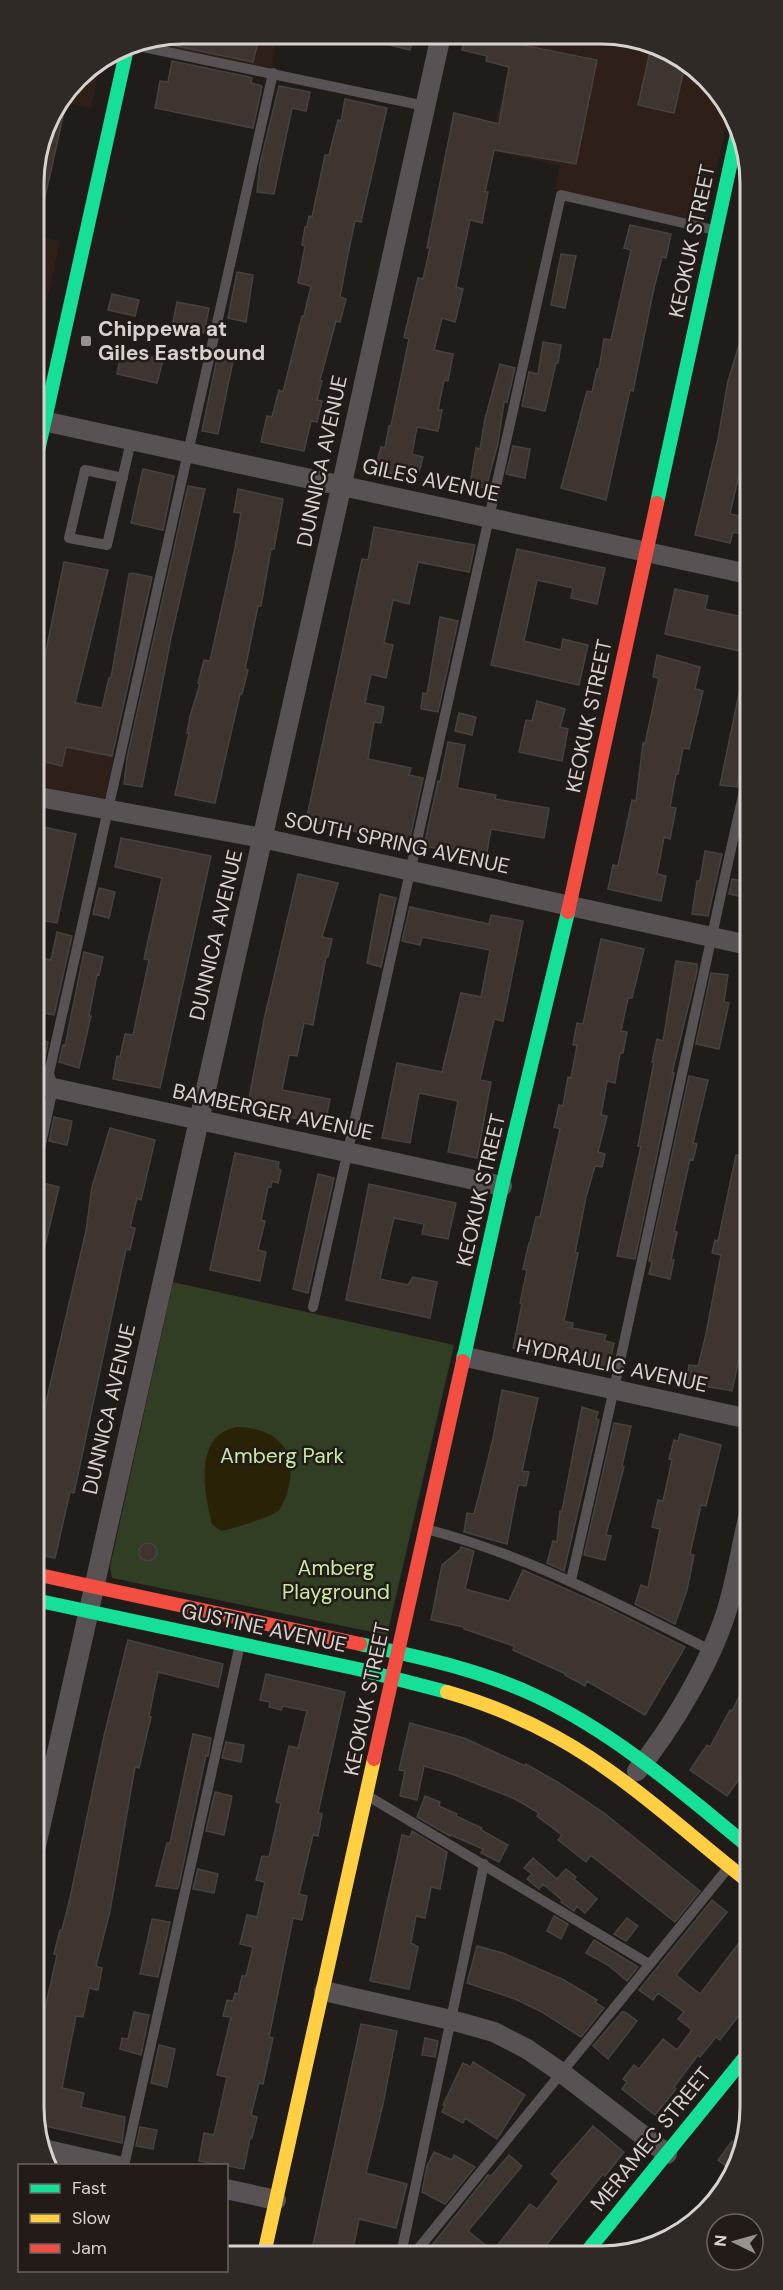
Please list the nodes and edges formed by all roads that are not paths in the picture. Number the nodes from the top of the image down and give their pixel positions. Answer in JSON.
{"nodes":[{"id":1,"x":439,"y":44,"type":"edge"},
{"id":2,"x":148,"y":48,"type":"edge"},
{"id":3,"x":125,"y":56,"type":"edge"},
{"id":4,"x":273,"y":73,"type":"junction"},
{"id":5,"x":425,"y":106,"type":"junction"},
{"id":6,"x":736,"y":153,"type":"edge"},
{"id":7,"x":716,"y":231,"type":"junction"},
{"id":8,"x":44,"y":399,"type":"edge"},
{"id":9,"x":44,"y":421,"type":"edge"},
{"id":10,"x":131,"y":441,"type":"junction"},
{"id":11,"x":186,"y":453,"type":"junction"},
{"id":12,"x":123,"y":478,"type":"junction"},
{"id":13,"x":341,"y":486,"type":"junction"},
{"id":14,"x":490,"y":517,"type":"junction"},
{"id":15,"x":646,"y":551,"type":"junction"},
{"id":16,"x":740,"y":572,"type":"edge"},
{"id":17,"x":44,"y":798,"type":"edge"},
{"id":18,"x":109,"y":809,"type":"junction"},
{"id":19,"x":740,"y":810,"type":"edge"},
{"id":20,"x":262,"y":838,"type":"junction"},
{"id":21,"x":410,"y":870,"type":"junction"},
{"id":22,"x":570,"y":905,"type":"junction"},
{"id":23,"x":711,"y":936,"type":"junction"},
{"id":24,"x":740,"y":943,"type":"edge"},
{"id":25,"x":44,"y":1086,"type":"edge"},
{"id":26,"x":199,"y":1120,"type":"junction"},
{"id":27,"x":348,"y":1153,"type":"junction"},
{"id":28,"x":502,"y":1186,"type":"junction"},
{"id":29,"x":314,"y":1307,"type":"dead end"},
{"id":30,"x":466,"y":1357,"type":"junction"},
{"id":31,"x":615,"y":1390,"type":"junction"},
{"id":32,"x":739,"y":1417,"type":"edge"},
{"id":33,"x":426,"y":1529,"type":"junction"},
{"id":34,"x":739,"y":1569,"type":"edge"},
{"id":35,"x":44,"y":1576,"type":"edge"},
{"id":36,"x":572,"y":1580,"type":"junction"},
{"id":37,"x":93,"y":1586,"type":"junction"},
{"id":38,"x":44,"y":1602,"type":"edge"},
{"id":39,"x":88,"y":1612,"type":"junction"},
{"id":40,"x":240,"y":1644,"type":"junction"},
{"id":41,"x":712,"y":1651,"type":"junction"},
{"id":42,"x":398,"y":1652,"type":"junction"},
{"id":43,"x":393,"y":1677,"type":"junction"},
{"id":44,"x":645,"y":1762,"type":"junction"},
{"id":45,"x":627,"y":1785,"type":"junction"},
{"id":46,"x":367,"y":1796,"type":"junction"},
{"id":47,"x":44,"y":1810,"type":"edge"},
{"id":48,"x":739,"y":1837,"type":"edge"},
{"id":49,"x":484,"y":1864,"type":"junction"},
{"id":50,"x":729,"y":1866,"type":"junction"},
{"id":51,"x":739,"y":1874,"type":"edge"},
{"id":52,"x":649,"y":1964,"type":"junction"},
{"id":53,"x":324,"y":1991,"type":"junction"},
{"id":54,"x":451,"y":2020,"type":"junction"},
{"id":55,"x":739,"y":2065,"type":"edge"},
{"id":56,"x":562,"y":2073,"type":"junction"},
{"id":57,"x":51,"y":2151,"type":"edge"},
{"id":58,"x":667,"y":2154,"type":"junction"},
{"id":59,"x":109,"y":2164,"type":"edge"},
{"id":60,"x":124,"y":2164,"type":"edge"},
{"id":61,"x":228,"y":2189,"type":"edge"},
{"id":62,"x":276,"y":2200,"type":"junction"},
{"id":63,"x":266,"y":2246,"type":"edge"},
{"id":64,"x":403,"y":2246,"type":"edge"},
{"id":65,"x":421,"y":2246,"type":"edge"},
{"id":66,"x":592,"y":2246,"type":"edge"}],
"edges":[{"from":1,"to":5,"type":"street","name":"DUNNICA AVENUE"},
{"from":2,"to":4,"type":"lane"},
{"from":3,"to":8,"type":"street"},
{"from":4,"to":5,"type":"lane"},
{"from":4,"to":11,"type":"lane"},
{"from":5,"to":13,"type":"street","name":"DUNNICA AVENUE"},
{"from":6,"to":7,"type":"street","name":"KEOKUK STREET"},
{"from":7,"to":14,"type":"lane"},
{"from":7,"to":15,"type":"street","name":"KEOKUK STREET"},
{"from":9,"to":10,"type":"street","name":"GILES AVENUE"},
{"from":10,"to":11,"type":"street","name":"GILES AVENUE"},
{"from":10,"to":12,"type":"lane"},
{"from":11,"to":13,"type":"street","name":"GILES AVENUE"},
{"from":11,"to":18,"type":"lane"},
{"from":12,"to":12,"type":"lane"},
{"from":13,"to":14,"type":"street","name":"GILES AVENUE"},
{"from":13,"to":20,"type":"street","name":"DUNNICA AVENUE"},
{"from":14,"to":15,"type":"street","name":"GILES AVENUE"},
{"from":14,"to":21,"type":"lane"},
{"from":15,"to":16,"type":"street","name":"GILES AVENUE"},
{"from":15,"to":22,"type":"street","name":"KEOKUK STREET"},
{"from":17,"to":18,"type":"street","name":"SOUTH SPRING AVENUE"},
{"from":18,"to":20,"type":"street","name":"SOUTH SPRING AVENUE"},
{"from":18,"to":25,"type":"lane"},
{"from":19,"to":23,"type":"lane"},
{"from":20,"to":21,"type":"street","name":"SOUTH SPRING AVENUE"},
{"from":20,"to":26,"type":"street","name":"DUNNICA AVENUE"},
{"from":21,"to":22,"type":"street","name":"SOUTH SPRING AVENUE"},
{"from":21,"to":27,"type":"lane"},
{"from":22,"to":23,"type":"street","name":"SOUTH SPRING AVENUE"},
{"from":22,"to":28,"type":"street","name":"KEOKUK STREET"},
{"from":23,"to":24,"type":"street","name":"SOUTH SPRING AVENUE"},
{"from":23,"to":31,"type":"lane"},
{"from":25,"to":26,"type":"street","name":"BAMBERGER AVENUE"},
{"from":26,"to":27,"type":"street","name":"BAMBERGER AVENUE"},
{"from":26,"to":37,"type":"street","name":"DUNNICA AVENUE"},
{"from":27,"to":28,"type":"street","name":"BAMBERGER AVENUE"},
{"from":27,"to":29,"type":"lane"},
{"from":28,"to":30,"type":"street","name":"KEOKUK STREET"},
{"from":30,"to":31,"type":"street","name":"HYDRAULIC AVENUE"},
{"from":30,"to":33,"type":"street","name":"KEOKUK STREET"},
{"from":31,"to":32,"type":"street","name":"HYDRAULIC AVENUE"},
{"from":31,"to":36,"type":"lane"},
{"from":33,"to":36,"type":"lane"},
{"from":33,"to":42,"type":"street","name":"KEOKUK STREET"},
{"from":34,"to":41,"type":"street"},
{"from":35,"to":37,"type":"street","name":"GUSTINE AVENUE"},
{"from":36,"to":41,"type":"lane"},
{"from":37,"to":39,"type":"street","name":"DUNNICA AVENUE"},
{"from":37,"to":42,"type":"street","name":"GUSTINE AVENUE"},
{"from":38,"to":39,"type":"street","name":"GUSTINE AVENUE"},
{"from":39,"to":40,"type":"street","name":"GUSTINE AVENUE"},
{"from":39,"to":47,"type":"street","name":"DUNNICA AVENUE"},
{"from":40,"to":43,"type":"street","name":"GUSTINE AVENUE"},
{"from":40,"to":60,"type":"lane"},
{"from":41,"to":44,"type":"street"},
{"from":42,"to":43,"type":"street","name":"KEOKUK STREET"},
{"from":42,"to":44,"type":"street","name":"GUSTINE AVENUE"},
{"from":43,"to":45,"type":"street","name":"GUSTINE AVENUE"},
{"from":43,"to":46,"type":"street","name":"KEOKUK STREET"},
{"from":44,"to":45,"type":"street"},
{"from":44,"to":48,"type":"street","name":"GUSTINE AVENUE"},
{"from":45,"to":50,"type":"street","name":"GUSTINE AVENUE"},
{"from":46,"to":49,"type":"lane"},
{"from":46,"to":53,"type":"street","name":"KEOKUK STREET"},
{"from":49,"to":52,"type":"lane"},
{"from":49,"to":54,"type":"lane"},
{"from":50,"to":51,"type":"street","name":"GUSTINE AVENUE"},
{"from":50,"to":52,"type":"lane"},
{"from":52,"to":56,"type":"lane"},
{"from":53,"to":54,"type":"street"},
{"from":53,"to":62,"type":"street","name":"KEOKUK STREET"},
{"from":54,"to":56,"type":"street"},
{"from":54,"to":64,"type":"lane"},
{"from":55,"to":58,"type":"street","name":"MERAMEC STREET"},
{"from":56,"to":58,"type":"street"},
{"from":56,"to":65,"type":"lane"},
{"from":57,"to":59,"type":"street"},
{"from":58,"to":66,"type":"street","name":"MERAMEC STREET"},
{"from":61,"to":62,"type":"street"},
{"from":62,"to":63,"type":"street","name":"KEOKUK STREET"}]}
